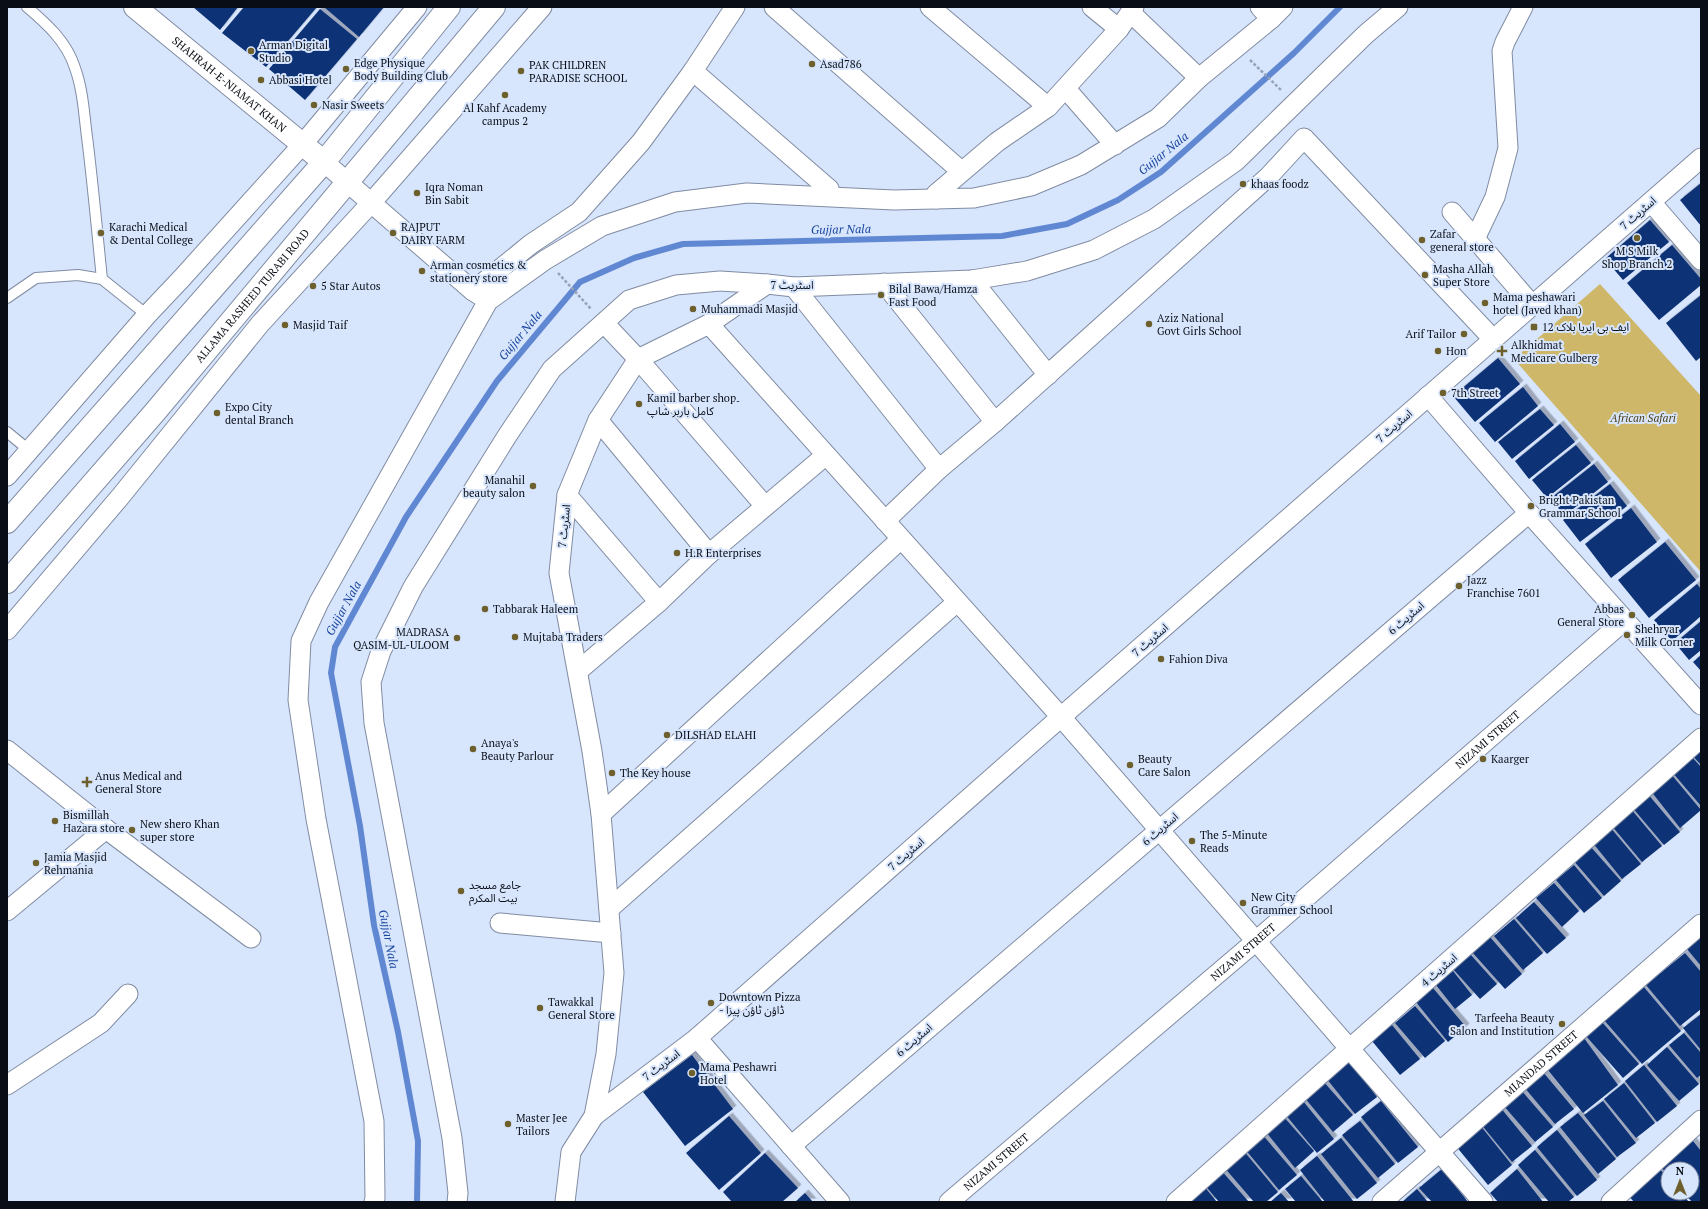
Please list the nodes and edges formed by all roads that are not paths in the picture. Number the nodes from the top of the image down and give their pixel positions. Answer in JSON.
{"nodes":[{"id":1,"x":27,"y":7,"type":"edge"},
{"id":2,"x":135,"y":7,"type":"edge"},
{"id":3,"x":417,"y":7,"type":"edge"},
{"id":4,"x":449,"y":7,"type":"edge"},
{"id":5,"x":494,"y":7,"type":"edge"},
{"id":6,"x":542,"y":7,"type":"edge"},
{"id":7,"x":735,"y":7,"type":"edge"},
{"id":8,"x":774,"y":7,"type":"edge"},
{"id":9,"x":930,"y":7,"type":"edge"},
{"id":10,"x":1092,"y":7,"type":"edge"},
{"id":11,"x":1398,"y":7,"type":"edge"},
{"id":12,"x":1523,"y":7,"type":"edge"},
{"id":13,"x":1133,"y":10,"type":"edge"},
{"id":14,"x":1271,"y":11,"type":"edge"},
{"id":15,"x":1119,"y":29,"type":"junction"},
{"id":16,"x":693,"y":71,"type":"junction"},
{"id":17,"x":1200,"y":78,"type":"junction"},
{"id":18,"x":1066,"y":88,"type":"junction"},
{"id":19,"x":1048,"y":107,"type":"junction"},
{"id":20,"x":302,"y":145,"type":"junction"},
{"id":21,"x":1115,"y":145,"type":"junction"},
{"id":22,"x":1701,"y":158,"type":"edge"},
{"id":23,"x":324,"y":162,"type":"junction"},
{"id":24,"x":961,"y":172,"type":"junction"},
{"id":25,"x":348,"y":183,"type":"junction"},
{"id":26,"x":828,"y":196,"type":"junction"},
{"id":27,"x":936,"y":199,"type":"junction"},
{"id":28,"x":1651,"y":202,"type":"junction"},
{"id":29,"x":371,"y":203,"type":"junction"},
{"id":30,"x":1452,"y":212,"type":"dead end"},
{"id":31,"x":1475,"y":239,"type":"junction"},
{"id":32,"x":531,"y":244,"type":"junction"},
{"id":33,"x":545,"y":260,"type":"junction"},
{"id":34,"x":1701,"y":260,"type":"edge"},
{"id":35,"x":102,"y":279,"type":"junction"},
{"id":36,"x":972,"y":280,"type":"junction"},
{"id":37,"x":884,"y":283,"type":"junction"},
{"id":38,"x":767,"y":284,"type":"junction"},
{"id":39,"x":794,"y":287,"type":"junction"},
{"id":40,"x":481,"y":296,"type":"junction"},
{"id":41,"x":7,"y":298,"type":"edge"},
{"id":42,"x":1532,"y":305,"type":"junction"},
{"id":43,"x":147,"y":315,"type":"junction"},
{"id":44,"x":598,"y":317,"type":"junction"},
{"id":45,"x":709,"y":324,"type":"junction"},
{"id":46,"x":1493,"y":339,"type":"junction"},
{"id":47,"x":638,"y":359,"type":"junction"},
{"id":48,"x":1048,"y":375,"type":"junction"},
{"id":49,"x":1428,"y":396,"type":"junction"},
{"id":50,"x":598,"y":420,"type":"junction"},
{"id":51,"x":995,"y":422,"type":"junction"},
{"id":52,"x":7,"y":432,"type":"edge"},
{"id":53,"x":30,"y":451,"type":"junction"},
{"id":54,"x":826,"y":455,"type":"junction"},
{"id":55,"x":939,"y":469,"type":"junction"},
{"id":56,"x":7,"y":476,"type":"edge"},
{"id":57,"x":568,"y":494,"type":"junction"},
{"id":58,"x":765,"y":506,"type":"junction"},
{"id":59,"x":1529,"y":513,"type":"junction"},
{"id":60,"x":885,"y":521,"type":"junction"},
{"id":61,"x":7,"y":522,"type":"edge"},
{"id":62,"x":901,"y":539,"type":"junction"},
{"id":63,"x":709,"y":554,"type":"junction"},
{"id":64,"x":7,"y":582,"type":"edge"},
{"id":65,"x":659,"y":602,"type":"junction"},
{"id":66,"x":958,"y":602,"type":"junction"},
{"id":67,"x":1625,"y":620,"type":"junction"},
{"id":68,"x":7,"y":630,"type":"edge"},
{"id":69,"x":578,"y":671,"type":"junction"},
{"id":70,"x":1701,"y":705,"type":"edge"},
{"id":71,"x":1062,"y":717,"type":"junction"},
{"id":72,"x":1701,"y":738,"type":"edge"},
{"id":73,"x":7,"y":750,"type":"edge"},
{"id":74,"x":601,"y":814,"type":"junction"},
{"id":75,"x":106,"y":829,"type":"junction"},
{"id":76,"x":1159,"y":830,"type":"junction"},
{"id":77,"x":609,"y":909,"type":"junction"},
{"id":78,"x":7,"y":911,"type":"edge"},
{"id":79,"x":500,"y":923,"type":"dead end"},
{"id":80,"x":1701,"y":924,"type":"edge"},
{"id":81,"x":611,"y":933,"type":"junction"},
{"id":82,"x":251,"y":938,"type":"dead end"},
{"id":83,"x":1256,"y":941,"type":"junction"},
{"id":84,"x":128,"y":994,"type":"dead end"},
{"id":85,"x":698,"y":1038,"type":"junction"},
{"id":86,"x":1350,"y":1049,"type":"junction"},
{"id":87,"x":7,"y":1085,"type":"edge"},
{"id":88,"x":594,"y":1116,"type":"junction"},
{"id":89,"x":1701,"y":1120,"type":"edge"},
{"id":90,"x":791,"y":1146,"type":"junction"},
{"id":91,"x":1439,"y":1152,"type":"junction"},
{"id":92,"x":374,"y":1202,"type":"edge"},
{"id":93,"x":457,"y":1202,"type":"edge"},
{"id":94,"x":565,"y":1202,"type":"edge"},
{"id":95,"x":840,"y":1202,"type":"edge"},
{"id":96,"x":949,"y":1202,"type":"edge"},
{"id":97,"x":1176,"y":1202,"type":"edge"},
{"id":98,"x":1382,"y":1202,"type":"edge"},
{"id":99,"x":1483,"y":1202,"type":"edge"},
{"id":100,"x":1611,"y":1202,"type":"edge"}],
"edges":[{"from":1,"to":35,"type":"lane"},
{"from":2,"to":20,"type":"main road","name":"SHAHRAH-E-NIAMAT KHAN"},
{"from":3,"to":20,"type":"street"},
{"from":4,"to":23,"type":"main road"},
{"from":5,"to":25,"type":"main road","name":"ALLAMA RASHEED TURABI ROAD"},
{"from":6,"to":29,"type":"street"},
{"from":7,"to":16,"type":"street"},
{"from":8,"to":24,"type":"street"},
{"from":9,"to":19,"type":"street"},
{"from":10,"to":15,"type":"street"},
{"from":11,"to":36,"type":"street","name":"اسٹریٹ 7"},
{"from":12,"to":31,"type":"street"},
{"from":13,"to":15,"type":"street"},
{"from":13,"to":17,"type":"street"},
{"from":14,"to":17,"type":"street"},
{"from":15,"to":18,"type":"street"},
{"from":16,"to":26,"type":"street"},
{"from":16,"to":32,"type":"street"},
{"from":17,"to":21,"type":"street"},
{"from":18,"to":19,"type":"street"},
{"from":18,"to":21,"type":"street"},
{"from":19,"to":24,"type":"street"},
{"from":20,"to":23,"type":"main road","name":"SHAHRAH-E-NIAMAT KHAN"},
{"from":20,"to":43,"type":"street"},
{"from":21,"to":27,"type":"street"},
{"from":22,"to":28,"type":"street","name":"اسٹریٹ 7"},
{"from":23,"to":25,"type":"street"},
{"from":23,"to":61,"type":"main road"},
{"from":24,"to":27,"type":"street"},
{"from":25,"to":29,"type":"street"},
{"from":25,"to":64,"type":"main road","name":"ALLAMA RASHEED TURABI ROAD"},
{"from":26,"to":27,"type":"street"},
{"from":26,"to":33,"type":"street"},
{"from":28,"to":34,"type":"street"},
{"from":28,"to":42,"type":"street","name":"اسٹریٹ 7"},
{"from":29,"to":40,"type":"street"},
{"from":29,"to":68,"type":"street"},
{"from":30,"to":31,"type":"street"},
{"from":31,"to":42,"type":"street"},
{"from":32,"to":33,"type":"street"},
{"from":32,"to":40,"type":"street"},
{"from":33,"to":40,"type":"street"},
{"from":35,"to":41,"type":"lane"},
{"from":35,"to":43,"type":"lane"},
{"from":36,"to":37,"type":"street","name":"اسٹریٹ 7"},
{"from":36,"to":48,"type":"street"},
{"from":37,"to":39,"type":"street","name":"اسٹریٹ 7"},
{"from":37,"to":51,"type":"street"},
{"from":38,"to":39,"type":"street","name":"اسٹریٹ 7"},
{"from":38,"to":44,"type":"street"},
{"from":38,"to":45,"type":"street","name":"اسٹریٹ 7"},
{"from":39,"to":55,"type":"street"},
{"from":40,"to":92,"type":"street"},
{"from":42,"to":46,"type":"street","name":"اسٹریٹ 7"},
{"from":43,"to":53,"type":"street"},
{"from":44,"to":47,"type":"street"},
{"from":44,"to":93,"type":"street"},
{"from":45,"to":47,"type":"street","name":"اسٹریٹ 7"},
{"from":45,"to":54,"type":"street"},
{"from":46,"to":48,"type":"street"},
{"from":46,"to":49,"type":"street","name":"اسٹریٹ 7"},
{"from":47,"to":50,"type":"street","name":"اسٹریٹ 7"},
{"from":47,"to":58,"type":"street"},
{"from":48,"to":51,"type":"street"},
{"from":49,"to":59,"type":"street"},
{"from":49,"to":71,"type":"street","name":"اسٹریٹ 7"},
{"from":50,"to":57,"type":"street","name":"اسٹریٹ 7"},
{"from":50,"to":63,"type":"street"},
{"from":51,"to":55,"type":"street"},
{"from":52,"to":53,"type":"lane"},
{"from":53,"to":56,"type":"street"},
{"from":54,"to":58,"type":"street"},
{"from":54,"to":60,"type":"street"},
{"from":55,"to":60,"type":"street"},
{"from":57,"to":65,"type":"street"},
{"from":57,"to":69,"type":"street","name":"اسٹریٹ 7"},
{"from":58,"to":63,"type":"street"},
{"from":59,"to":67,"type":"street"},
{"from":59,"to":76,"type":"street","name":"اسٹریٹ 6"},
{"from":60,"to":62,"type":"street"},
{"from":62,"to":66,"type":"street"},
{"from":62,"to":74,"type":"street"},
{"from":63,"to":65,"type":"street"},
{"from":65,"to":69,"type":"street"},
{"from":66,"to":71,"type":"street"},
{"from":66,"to":77,"type":"street"},
{"from":67,"to":70,"type":"street"},
{"from":67,"to":83,"type":"street","name":"NIZAMI STREET"},
{"from":69,"to":74,"type":"street","name":"اسٹریٹ 7"},
{"from":71,"to":76,"type":"street"},
{"from":71,"to":85,"type":"street","name":"اسٹریٹ 7"},
{"from":72,"to":86,"type":"street","name":"اسٹریٹ 4"},
{"from":73,"to":75,"type":"street"},
{"from":74,"to":77,"type":"street","name":"اسٹریٹ 7"},
{"from":75,"to":78,"type":"street"},
{"from":75,"to":82,"type":"street"},
{"from":76,"to":83,"type":"street"},
{"from":76,"to":90,"type":"street","name":"اسٹریٹ 6"},
{"from":77,"to":81,"type":"street","name":"اسٹریٹ 7"},
{"from":79,"to":81,"type":"street"},
{"from":80,"to":91,"type":"street","name":"MIANDAD STREET"},
{"from":81,"to":88,"type":"street","name":"اسٹریٹ 7"},
{"from":83,"to":86,"type":"street"},
{"from":83,"to":96,"type":"street","name":"NIZAMI STREET"},
{"from":84,"to":87,"type":"street"},
{"from":85,"to":88,"type":"street","name":"اسٹریٹ 7"},
{"from":85,"to":90,"type":"street"},
{"from":86,"to":91,"type":"street"},
{"from":86,"to":97,"type":"street","name":"اسٹریٹ 4"},
{"from":88,"to":94,"type":"street","name":"اسٹریٹ 7"},
{"from":89,"to":100,"type":"street"},
{"from":90,"to":95,"type":"street"},
{"from":91,"to":98,"type":"street","name":"MIANDAD STREET"},
{"from":91,"to":99,"type":"street"}]}
